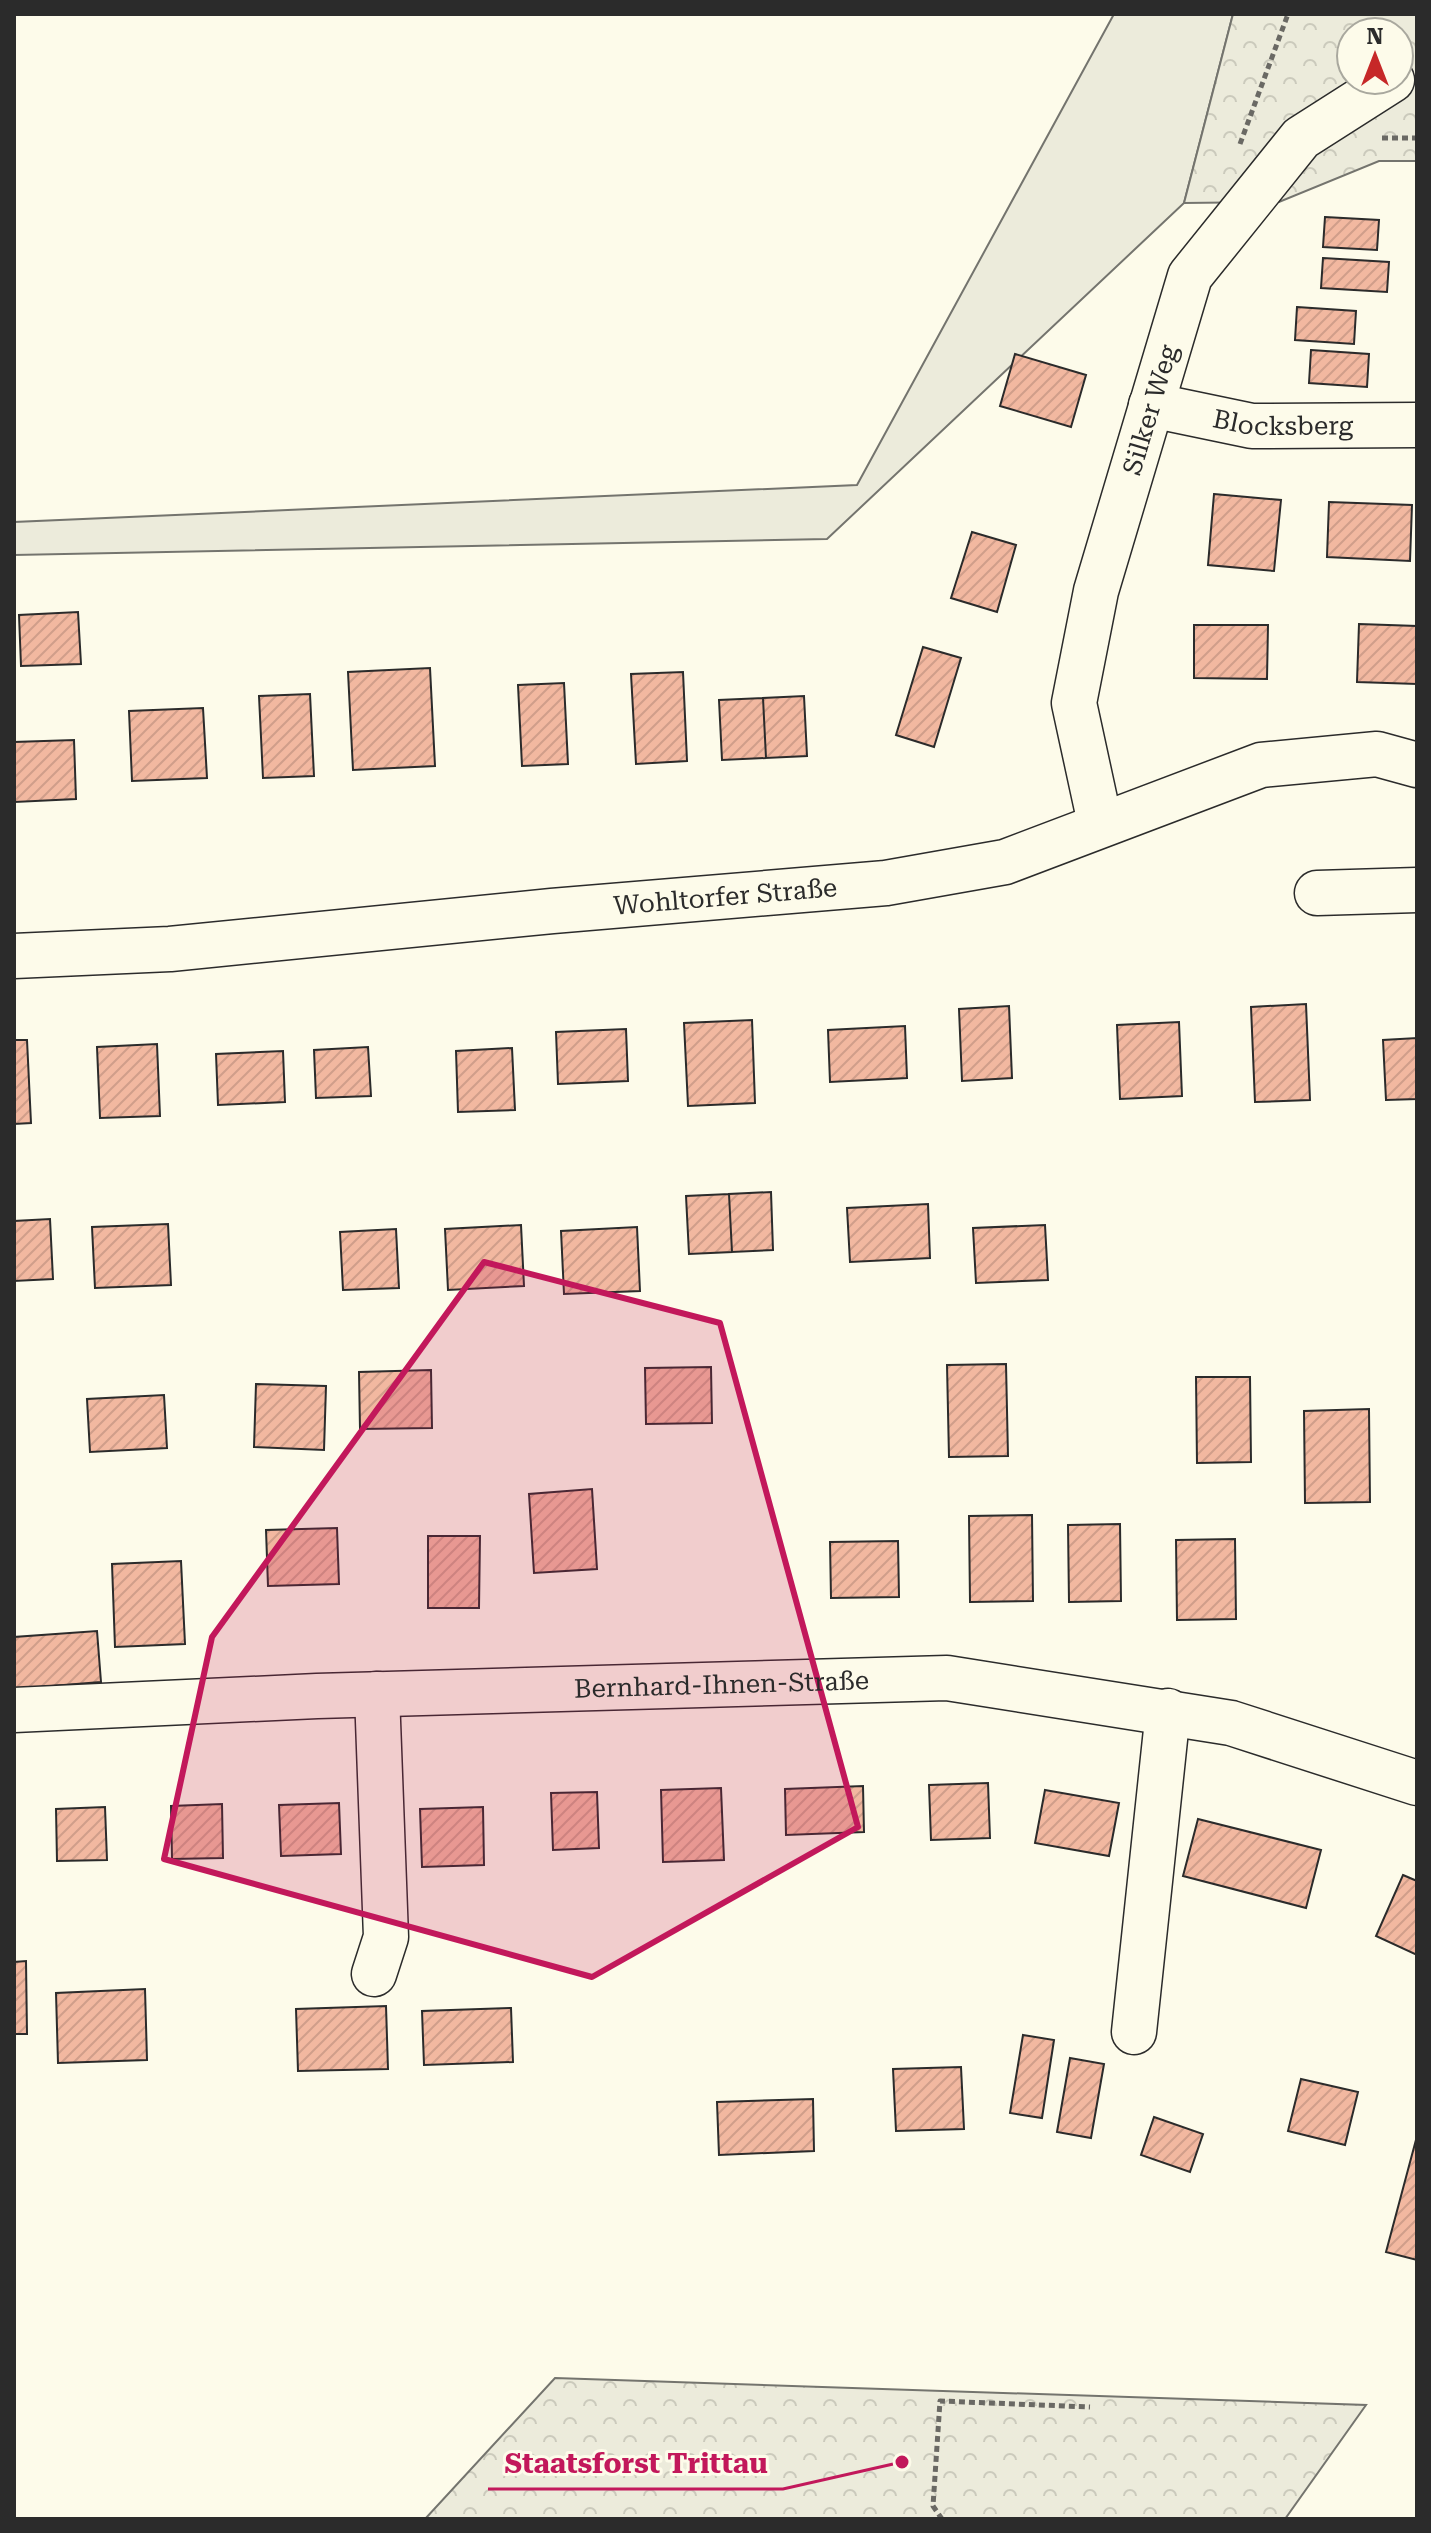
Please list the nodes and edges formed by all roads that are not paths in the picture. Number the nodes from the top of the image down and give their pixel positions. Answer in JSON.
{"nodes":[{"id":1,"x":1367,"y":96,"type":"edge"},
{"id":2,"x":1151,"y":405,"type":"junction"},
{"id":3,"x":1417,"y":425,"type":"edge"},
{"id":4,"x":1417,"y":765,"type":"edge"},
{"id":5,"x":1100,"y":823,"type":"junction"},
{"id":6,"x":1417,"y":890,"type":"edge"},
{"id":7,"x":1317,"y":893,"type":"dead end"},
{"id":8,"x":14,"y":956,"type":"edge"},
{"id":9,"x":377,"y":1694,"type":"junction"},
{"id":10,"x":14,"y":1710,"type":"edge"},
{"id":11,"x":1168,"y":1711,"type":"junction"},
{"id":12,"x":1417,"y":1783,"type":"edge"},
{"id":13,"x":374,"y":1974,"type":"dead end"},
{"id":14,"x":1134,"y":2032,"type":"dead end"}],
"edges":[{"from":1,"to":2,"type":"street","name":"Silker Weg"},
{"from":2,"to":3,"type":"street","name":"Blocksberg"},
{"from":2,"to":5,"type":"street","name":"Silker Weg"},
{"from":4,"to":5,"type":"street","name":"Wohltorfer Straße"},
{"from":5,"to":8,"type":"street","name":"Wohltorfer Straße"},
{"from":6,"to":7,"type":"street"},
{"from":9,"to":10,"type":"street","name":"Bernhard-Ihnen-Straße"},
{"from":9,"to":11,"type":"street","name":"Bernhard-Ihnen-Straße"},
{"from":9,"to":13,"type":"street"},
{"from":11,"to":12,"type":"street","name":"Bernhard-Ihnen-Straße"},
{"from":11,"to":14,"type":"street"}]}
